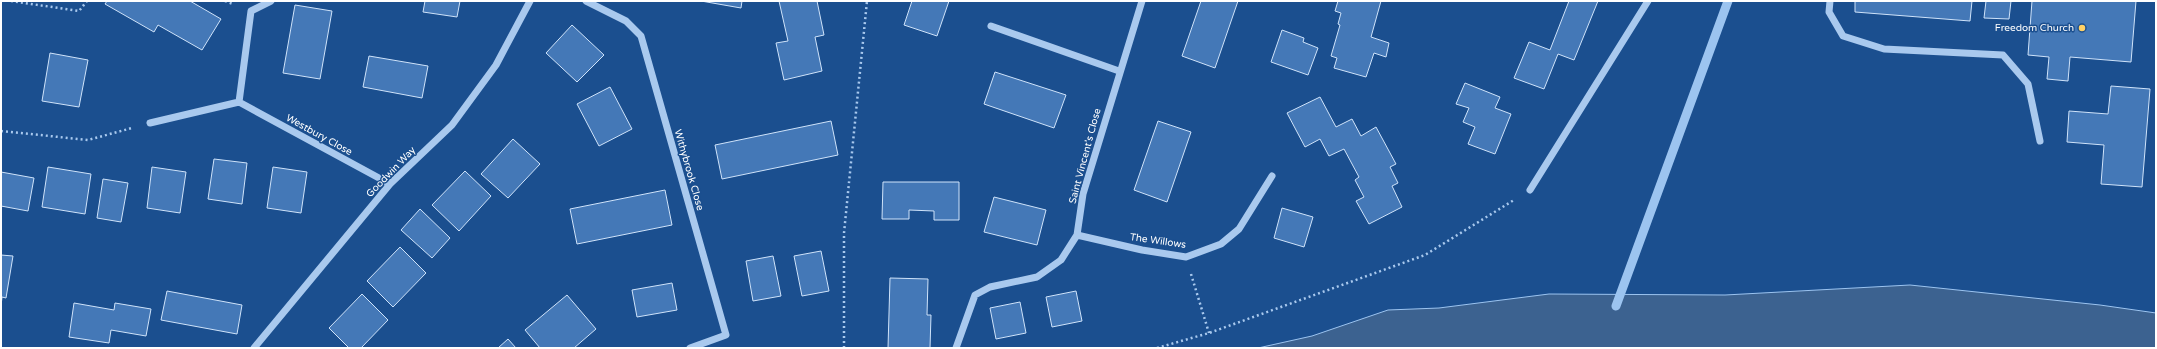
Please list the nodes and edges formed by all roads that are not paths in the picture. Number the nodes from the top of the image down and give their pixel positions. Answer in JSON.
{"nodes":[{"id":1,"x":271,"y":1,"type":"edge"},
{"id":2,"x":530,"y":1,"type":"edge"},
{"id":3,"x":586,"y":1,"type":"edge"},
{"id":4,"x":1142,"y":1,"type":"edge"},
{"id":5,"x":1648,"y":1,"type":"edge"},
{"id":6,"x":1830,"y":1,"type":"edge"},
{"id":7,"x":991,"y":26,"type":"dead end"},
{"id":8,"x":1119,"y":71,"type":"junction"},
{"id":9,"x":239,"y":102,"type":"junction"},
{"id":10,"x":150,"y":123,"type":"road end"},
{"id":11,"x":2040,"y":141,"type":"dead end"},
{"id":12,"x":1272,"y":176,"type":"dead end"},
{"id":13,"x":390,"y":184,"type":"junction"},
{"id":14,"x":1530,"y":190,"type":"road end"},
{"id":15,"x":1077,"y":235,"type":"junction"},
{"id":16,"x":254,"y":348,"type":"edge"},
{"id":17,"x":690,"y":348,"type":"edge"},
{"id":18,"x":956,"y":348,"type":"edge"}],
"edges":[{"from":1,"to":9,"type":"street"},
{"from":2,"to":13,"type":"street","name":"Goodwin Way"},
{"from":3,"to":17,"type":"street","name":"Withybrook Close"},
{"from":4,"to":8,"type":"street","name":"Saint Vincent's Close"},
{"from":5,"to":14,"type":"street"},
{"from":6,"to":11,"type":"street"},
{"from":7,"to":8,"type":"street"},
{"from":8,"to":15,"type":"street","name":"Saint Vincent's Close"},
{"from":9,"to":10,"type":"street"},
{"from":9,"to":13,"type":"street","name":"Westbury Close"},
{"from":12,"to":15,"type":"street","name":"The Willows"},
{"from":13,"to":16,"type":"street","name":"Goodwin Way"},
{"from":15,"to":18,"type":"street","name":"Saint Vincent's Close"}]}
